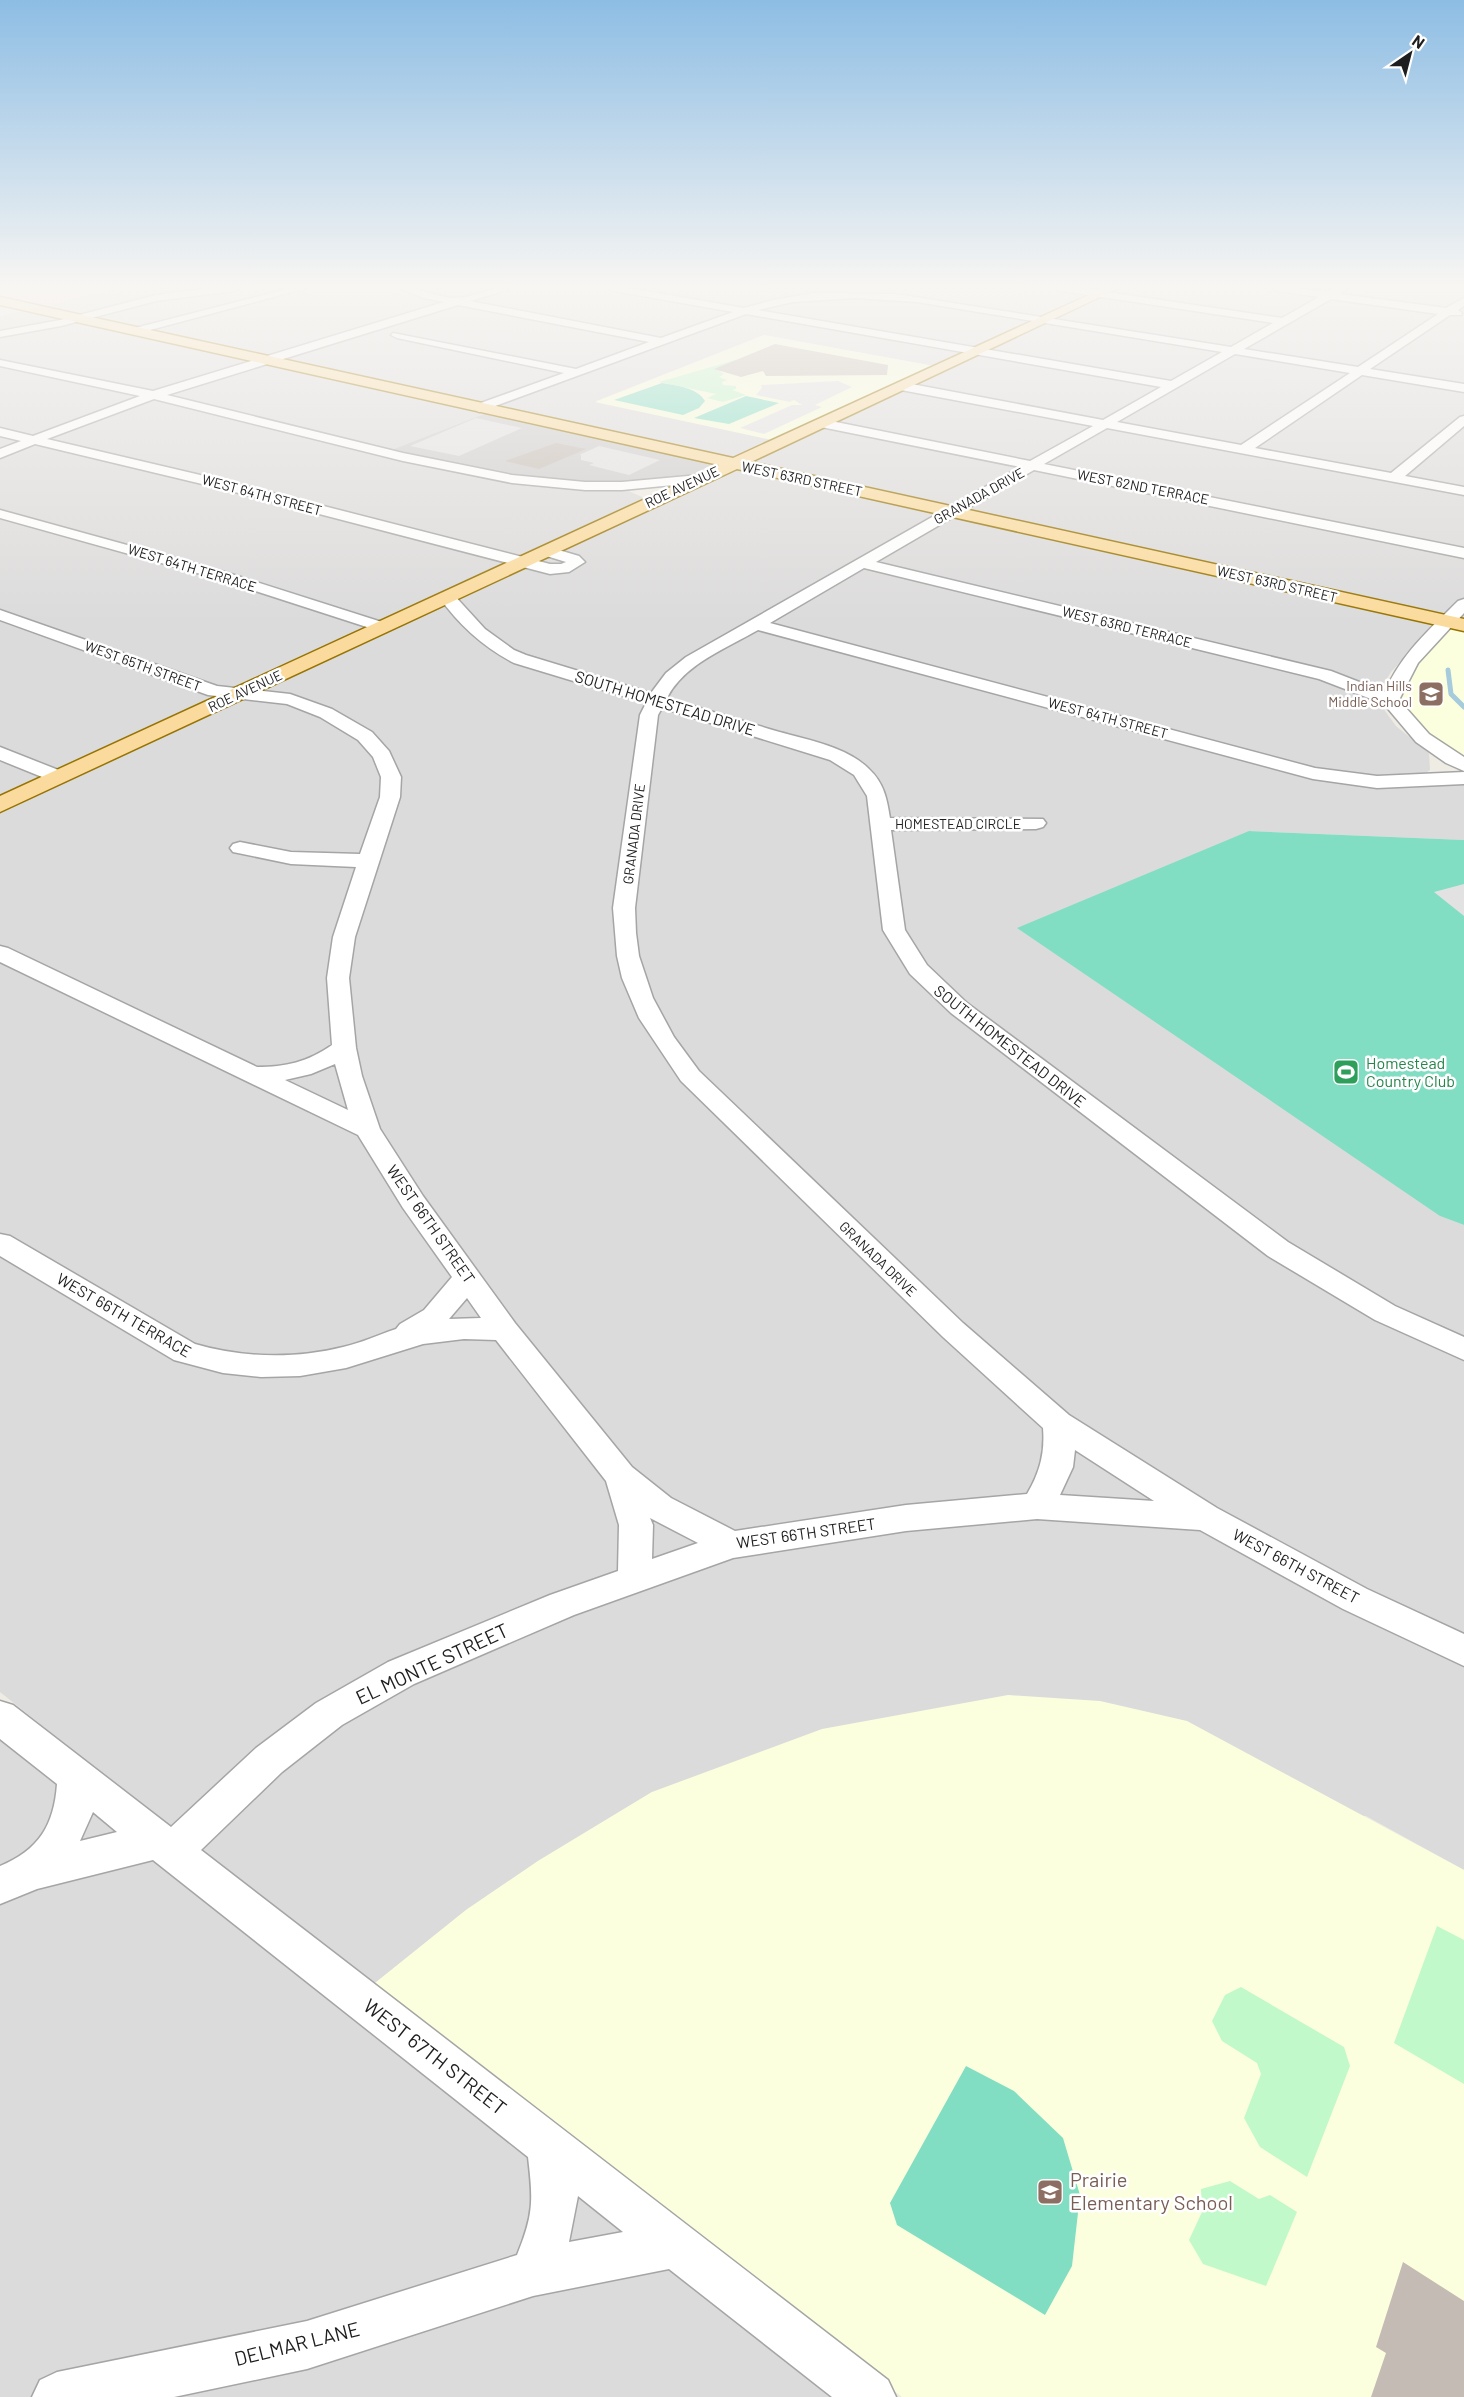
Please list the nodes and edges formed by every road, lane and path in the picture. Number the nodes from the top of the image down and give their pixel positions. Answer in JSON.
{"nodes":[{"id":1,"x":142,"y":400,"type":"edge"},
{"id":2,"x":175,"y":400,"type":"edge"},
{"id":3,"x":443,"y":400,"type":"edge"},
{"id":4,"x":501,"y":400,"type":"edge"},
{"id":5,"x":871,"y":400,"type":"edge"},
{"id":6,"x":975,"y":400,"type":"edge"},
{"id":7,"x":1146,"y":400,"type":"edge"},
{"id":8,"x":1317,"y":400,"type":"edge"},
{"id":9,"x":479,"y":408,"type":"junction"},
{"id":10,"x":1464,"y":420,"type":"edge"},
{"id":11,"x":821,"y":423,"type":"junction"},
{"id":12,"x":1105,"y":424,"type":"junction"},
{"id":13,"x":0,"y":432,"type":"edge"},
{"id":14,"x":33,"y":440,"type":"junction"},
{"id":15,"x":1243,"y":450,"type":"junction"},
{"id":16,"x":0,"y":454,"type":"edge"},
{"id":17,"x":732,"y":464,"type":"junction"},
{"id":18,"x":1033,"y":465,"type":"junction"},
{"id":19,"x":699,"y":478,"type":"junction"},
{"id":20,"x":1394,"y":478,"type":"junction"},
{"id":21,"x":624,"y":486,"type":"junction"},
{"id":22,"x":1464,"y":491,"type":"edge"},
{"id":23,"x":657,"y":498,"type":"junction"},
{"id":24,"x":950,"y":511,"type":"junction"},
{"id":25,"x":0,"y":514,"type":"edge"},
{"id":26,"x":545,"y":551,"type":"junction"},
{"id":27,"x":1464,"y":553,"type":"edge"},
{"id":28,"x":523,"y":562,"type":"junction"},
{"id":29,"x":862,"y":563,"type":"junction"},
{"id":30,"x":447,"y":597,"type":"junction"},
{"id":31,"x":1464,"y":604,"type":"edge"},
{"id":32,"x":417,"y":611,"type":"junction"},
{"id":33,"x":0,"y":615,"type":"edge"},
{"id":34,"x":463,"y":616,"type":"junction"},
{"id":35,"x":1456,"y":623,"type":"edge"},
{"id":36,"x":756,"y":624,"type":"junction"},
{"id":37,"x":382,"y":627,"type":"junction"},
{"id":38,"x":1325,"y":675,"type":"junction"},
{"id":39,"x":276,"y":677,"type":"junction"},
{"id":40,"x":1395,"y":682,"type":"junction"},
{"id":41,"x":236,"y":695,"type":"junction"},
{"id":42,"x":290,"y":699,"type":"junction"},
{"id":43,"x":657,"y":700,"type":"junction"},
{"id":44,"x":1389,"y":700,"type":"junction"},
{"id":45,"x":0,"y":753,"type":"edge"},
{"id":46,"x":1443,"y":754,"type":"junction"},
{"id":47,"x":1464,"y":765,"type":"edge"},
{"id":48,"x":59,"y":777,"type":"junction"},
{"id":49,"x":1437,"y":777,"type":"junction"},
{"id":50,"x":1464,"y":778,"type":"edge"},
{"id":51,"x":0,"y":805,"type":"edge"},
{"id":52,"x":1036,"y":823,"type":"dead end"},
{"id":53,"x":881,"y":824,"type":"junction"},
{"id":54,"x":240,"y":848,"type":"dead end"},
{"id":55,"x":369,"y":861,"type":"junction"},
{"id":56,"x":0,"y":953,"type":"edge"},
{"id":57,"x":344,"y":1048,"type":"junction"},
{"id":58,"x":252,"y":1073,"type":"junction"},
{"id":59,"x":367,"y":1128,"type":"junction"},
{"id":60,"x":0,"y":1243,"type":"edge"},
{"id":61,"x":468,"y":1278,"type":"junction"},
{"id":62,"x":505,"y":1330,"type":"junction"},
{"id":63,"x":396,"y":1340,"type":"junction"},
{"id":64,"x":1464,"y":1349,"type":"edge"},
{"id":65,"x":1058,"y":1423,"type":"junction"},
{"id":66,"x":621,"y":1476,"type":"junction"},
{"id":67,"x":1037,"y":1506,"type":"junction"},
{"id":68,"x":1205,"y":1517,"type":"junction"},
{"id":69,"x":732,"y":1545,"type":"junction"},
{"id":70,"x":635,"y":1579,"type":"junction"},
{"id":71,"x":1464,"y":1651,"type":"edge"},
{"id":72,"x":0,"y":1717,"type":"edge"},
{"id":73,"x":77,"y":1777,"type":"junction"},
{"id":74,"x":165,"y":1846,"type":"junction"},
{"id":75,"x":16,"y":1878,"type":"edge"},
{"id":76,"x":549,"y":2145,"type":"junction"},
{"id":77,"x":675,"y":2244,"type":"junction"},
{"id":78,"x":533,"y":2272,"type":"junction"},
{"id":79,"x":74,"y":2395,"type":"edge"},
{"id":80,"x":871,"y":2397,"type":"edge"}],
"edges":[{"from":1,"to":14,"type":"street"},
{"from":2,"to":21,"type":"street"},
{"from":3,"to":9,"type":"main road","name":"WEST 63RD STREET"},
{"from":4,"to":9,"type":"street"},
{"from":5,"to":11,"type":"main road","name":"ROE AVENUE"},
{"from":6,"to":12,"type":"street"},
{"from":7,"to":12,"type":"street","name":"GRANADA DRIVE"},
{"from":8,"to":15,"type":"street"},
{"from":9,"to":17,"type":"main road","name":"WEST 63RD STREET"},
{"from":10,"to":20,"type":"street"},
{"from":11,"to":17,"type":"main road","name":"ROE AVENUE"},
{"from":11,"to":18,"type":"street","name":"WEST 62ND TERRACE"},
{"from":12,"to":15,"type":"street"},
{"from":12,"to":18,"type":"street","name":"GRANADA DRIVE"},
{"from":13,"to":14,"type":"street","name":"WEST 64TH STREET"},
{"from":14,"to":16,"type":"street"},
{"from":14,"to":28,"type":"street","name":"WEST 64TH STREET"},
{"from":15,"to":20,"type":"street"},
{"from":17,"to":19,"type":"main road","name":"ROE AVENUE"},
{"from":17,"to":24,"type":"main road","name":"WEST 63RD STREET"},
{"from":18,"to":24,"type":"street","name":"GRANADA DRIVE"},
{"from":18,"to":27,"type":"street","name":"WEST 62ND TERRACE"},
{"from":19,"to":21,"type":"street"},
{"from":19,"to":23,"type":"main road","name":"ROE AVENUE"},
{"from":20,"to":22,"type":"street"},
{"from":21,"to":23,"type":"street"},
{"from":23,"to":26,"type":"main road","name":"ROE AVENUE"},
{"from":24,"to":29,"type":"street","name":"GRANADA DRIVE"},
{"from":24,"to":35,"type":"main road","name":"WEST 63RD STREET"},
{"from":25,"to":37,"type":"street","name":"WEST 64TH TERRACE"},
{"from":26,"to":28,"type":"main road","name":"ROE AVENUE"},
{"from":26,"to":28,"type":"street"},
{"from":28,"to":30,"type":"main road","name":"ROE AVENUE"},
{"from":29,"to":36,"type":"street","name":"GRANADA DRIVE"},
{"from":29,"to":38,"type":"street","name":"WEST 63RD TERRACE"},
{"from":30,"to":32,"type":"main road","name":"ROE AVENUE"},
{"from":30,"to":34,"type":"street","name":"SOUTH HOMESTEAD DRIVE"},
{"from":31,"to":35,"type":"street"},
{"from":32,"to":34,"type":"street"},
{"from":32,"to":37,"type":"main road","name":"ROE AVENUE"},
{"from":33,"to":41,"type":"street","name":"WEST 65TH STREET"},
{"from":34,"to":43,"type":"street","name":"SOUTH HOMESTEAD DRIVE"},
{"from":35,"to":40,"type":"street"},
{"from":36,"to":43,"type":"street","name":"GRANADA DRIVE"},
{"from":36,"to":49,"type":"street","name":"WEST 64TH STREET"},
{"from":37,"to":39,"type":"main road","name":"ROE AVENUE"},
{"from":38,"to":40,"type":"street"},
{"from":38,"to":44,"type":"street","name":"WEST 63RD TERRACE"},
{"from":39,"to":41,"type":"main road","name":"ROE AVENUE"},
{"from":39,"to":42,"type":"street"},
{"from":40,"to":44,"type":"street"},
{"from":41,"to":42,"type":"street","name":"WEST 65TH STREET"},
{"from":41,"to":48,"type":"main road","name":"ROE AVENUE"},
{"from":42,"to":55,"type":"street","name":"WEST 65TH STREET"},
{"from":43,"to":53,"type":"street","name":"SOUTH HOMESTEAD DRIVE"},
{"from":43,"to":65,"type":"street","name":"GRANADA DRIVE"},
{"from":44,"to":46,"type":"street"},
{"from":45,"to":48,"type":"street"},
{"from":46,"to":47,"type":"street"},
{"from":46,"to":49,"type":"street"},
{"from":48,"to":51,"type":"main road","name":"ROE AVENUE"},
{"from":49,"to":50,"type":"street","name":"WEST 64TH STREET"},
{"from":52,"to":53,"type":"street","name":"HOMESTEAD CIRCLE"},
{"from":53,"to":64,"type":"street","name":"SOUTH HOMESTEAD DRIVE"},
{"from":54,"to":55,"type":"street"},
{"from":55,"to":57,"type":"street","name":"WEST 65TH STREET"},
{"from":56,"to":58,"type":"street"},
{"from":57,"to":58,"type":"street"},
{"from":57,"to":59,"type":"street","name":"WEST 65TH STREET"},
{"from":58,"to":59,"type":"street"},
{"from":59,"to":61,"type":"street","name":"WEST 66TH STREET"},
{"from":60,"to":63,"type":"street","name":"WEST 66TH TERRACE"},
{"from":61,"to":62,"type":"street","name":"WEST 66TH STREET"},
{"from":61,"to":63,"type":"street","name":"WEST 66TH TERRACE"},
{"from":62,"to":63,"type":"street","name":"WEST 66TH TERRACE"},
{"from":62,"to":66,"type":"street","name":"WEST 66TH STREET"},
{"from":65,"to":67,"type":"street"},
{"from":65,"to":68,"type":"street","name":"GRANADA DRIVE"},
{"from":66,"to":69,"type":"street","name":"WEST 66TH STREET"},
{"from":66,"to":70,"type":"street"},
{"from":67,"to":68,"type":"street","name":"WEST 66TH STREET"},
{"from":67,"to":69,"type":"street","name":"WEST 66TH STREET"},
{"from":68,"to":71,"type":"street","name":"WEST 66TH STREET"},
{"from":69,"to":70,"type":"street","name":"EL MONTE STREET"},
{"from":70,"to":74,"type":"street","name":"EL MONTE STREET"},
{"from":72,"to":73,"type":"street","name":"WEST 67TH STREET"},
{"from":73,"to":74,"type":"street","name":"WEST 67TH STREET"},
{"from":73,"to":75,"type":"street"},
{"from":74,"to":75,"type":"street"},
{"from":74,"to":76,"type":"street","name":"WEST 67TH STREET"},
{"from":76,"to":77,"type":"street","name":"WEST 67TH STREET"},
{"from":76,"to":78,"type":"street"},
{"from":77,"to":78,"type":"street","name":"DELMAR LANE"},
{"from":77,"to":80,"type":"street","name":"WEST 67TH STREET"},
{"from":78,"to":79,"type":"street","name":"DELMAR LANE"}]}
